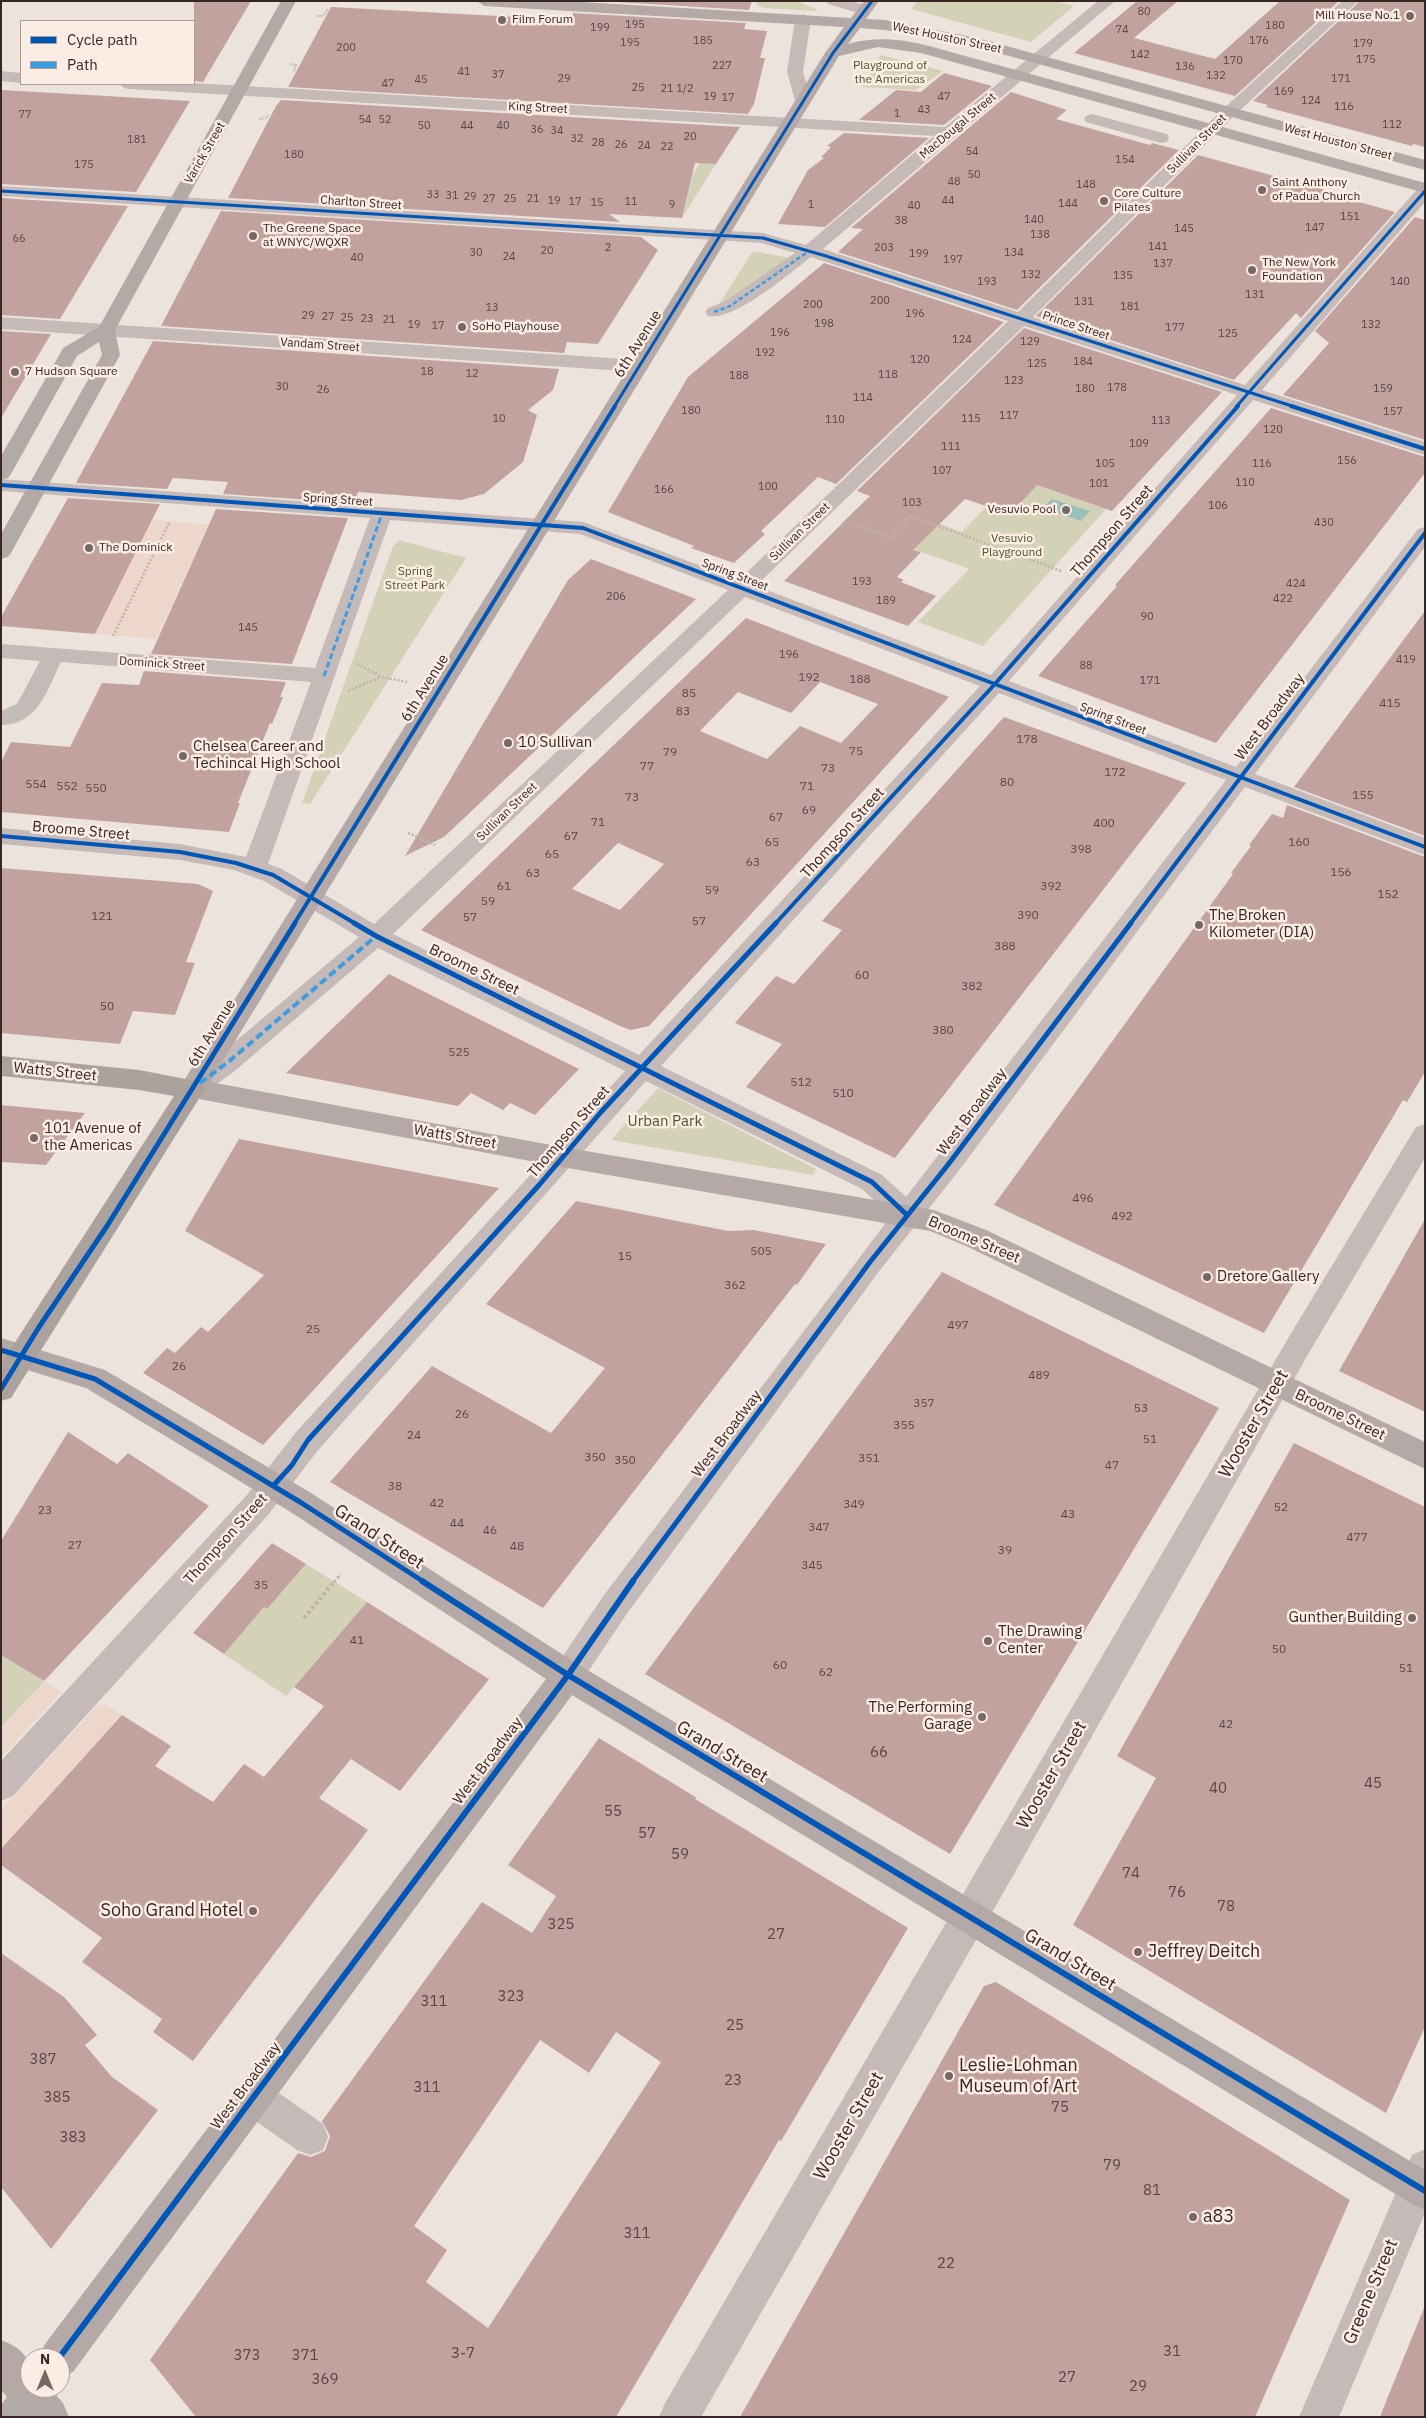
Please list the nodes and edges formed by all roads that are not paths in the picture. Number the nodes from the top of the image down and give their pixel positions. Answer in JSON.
{"nodes":[{"id":1,"x":289,"y":1,"type":"edge"},
{"id":2,"x":484,"y":1,"type":"edge"},
{"id":3,"x":833,"y":1,"type":"edge"},
{"id":4,"x":1108,"y":1,"type":"edge"},
{"id":5,"x":1351,"y":1,"type":"edge"},
{"id":6,"x":864,"y":11,"type":"edge"},
{"id":7,"x":803,"y":19,"type":"junction"},
{"id":8,"x":833,"y":53,"type":"junction"},
{"id":9,"x":1036,"y":59,"type":"junction"},
{"id":10,"x":1018,"y":75,"type":"junction"},
{"id":11,"x":1,"y":76,"type":"edge"},
{"id":12,"x":20,"y":78,"type":"edge"},
{"id":13,"x":147,"y":85,"type":"edge"},
{"id":14,"x":241,"y":90,"type":"junction"},
{"id":15,"x":803,"y":101,"type":"junction"},
{"id":16,"x":1112,"y":101,"type":"junction"},
{"id":17,"x":1229,"y":112,"type":"junction"},
{"id":18,"x":1092,"y":119,"type":"junction"},
{"id":19,"x":790,"y":122,"type":"junction"},
{"id":20,"x":1212,"y":129,"type":"junction"},
{"id":21,"x":949,"y":132,"type":"junction"},
{"id":22,"x":1078,"y":132,"type":"dead end"},
{"id":23,"x":1161,"y":138,"type":"dead end"},
{"id":24,"x":1425,"y":165,"type":"edge"},
{"id":25,"x":1425,"y":190,"type":"edge"},
{"id":26,"x":1,"y":191,"type":"edge"},
{"id":27,"x":178,"y":202,"type":"junction"},
{"id":28,"x":719,"y":236,"type":"junction"},
{"id":29,"x":808,"y":251,"type":"junction"},
{"id":30,"x":714,"y":312,"type":"dead end"},
{"id":31,"x":1020,"y":319,"type":"junction"},
{"id":32,"x":1,"y":323,"type":"edge"},
{"id":33,"x":106,"y":330,"type":"junction"},
{"id":34,"x":639,"y":366,"type":"junction"},
{"id":35,"x":1250,"y":392,"type":"junction"},
{"id":36,"x":1425,"y":449,"type":"edge"},
{"id":37,"x":1,"y":474,"type":"edge"},
{"id":38,"x":1,"y":485,"type":"edge"},
{"id":39,"x":38,"y":488,"type":"junction"},
{"id":40,"x":382,"y":514,"type":"junction"},
{"id":41,"x":540,"y":525,"type":"junction"},
{"id":42,"x":1425,"y":533,"type":"edge"},
{"id":43,"x":1,"y":553,"type":"edge"},
{"id":44,"x":742,"y":588,"type":"junction"},
{"id":45,"x":1,"y":651,"type":"edge"},
{"id":46,"x":54,"y":655,"type":"junction"},
{"id":47,"x":324,"y":676,"type":"junction"},
{"id":48,"x":994,"y":685,"type":"junction"},
{"id":49,"x":1,"y":718,"type":"edge"},
{"id":50,"x":1240,"y":778,"type":"junction"},
{"id":51,"x":1,"y":836,"type":"edge"},
{"id":52,"x":1425,"y":847,"type":"edge"},
{"id":53,"x":255,"y":867,"type":"junction"},
{"id":54,"x":311,"y":897,"type":"junction"},
{"id":55,"x":376,"y":936,"type":"junction"},
{"id":56,"x":1,"y":1066,"type":"edge"},
{"id":57,"x":644,"y":1068,"type":"junction"},
{"id":58,"x":192,"y":1089,"type":"junction"},
{"id":59,"x":1425,"y":1134,"type":"edge"},
{"id":60,"x":562,"y":1157,"type":"junction"},
{"id":61,"x":908,"y":1215,"type":"junction"},
{"id":62,"x":12,"y":1352,"type":"edge"},
{"id":63,"x":1276,"y":1384,"type":"junction"},
{"id":64,"x":1,"y":1390,"type":"edge"},
{"id":65,"x":1425,"y":1456,"type":"edge"},
{"id":66,"x":274,"y":1486,"type":"junction"},
{"id":67,"x":568,"y":1675,"type":"junction"},
{"id":68,"x":1,"y":1785,"type":"edge"},
{"id":69,"x":970,"y":1917,"type":"junction"},
{"id":70,"x":253,"y":2097,"type":"junction"},
{"id":71,"x":310,"y":2136,"type":"dead end"},
{"id":72,"x":1422,"y":2182,"type":"edge"},
{"id":73,"x":66,"y":2348,"type":"edge"},
{"id":74,"x":1,"y":2359,"type":"edge"},
{"id":75,"x":34,"y":2404,"type":"edge"},
{"id":76,"x":679,"y":2417,"type":"edge"},
{"id":77,"x":1318,"y":2417,"type":"edge"}],
"edges":[{"from":1,"to":14,"type":"main road","name":"Varick Street"},
{"from":2,"to":7,"type":"main road","name":"West Houston Street"},
{"from":3,"to":6,"type":"street"},
{"from":4,"to":9,"type":"street","name":"MacDougal Street"},
{"from":5,"to":17,"type":"street","name":"Sullivan Street"},
{"from":6,"to":7,"type":"main road","name":"West Houston Street"},
{"from":6,"to":8,"type":"main road","name":"6th Avenue"},
{"from":6,"to":9,"type":"main road","name":"West Houston Street"},
{"from":7,"to":15,"type":"street"},
{"from":8,"to":10,"type":"main road","name":"West Houston Street"},
{"from":8,"to":15,"type":"main road","name":"6th Avenue"},
{"from":9,"to":10,"type":"street","name":"MacDougal Street"},
{"from":9,"to":17,"type":"main road","name":"West Houston Street"},
{"from":10,"to":16,"type":"main road","name":"West Houston Street"},
{"from":10,"to":21,"type":"street","name":"MacDougal Street"},
{"from":11,"to":12,"type":"street"},
{"from":13,"to":14,"type":"street","name":"King Street"},
{"from":14,"to":19,"type":"street","name":"King Street"},
{"from":14,"to":27,"type":"main road","name":"Varick Street"},
{"from":15,"to":19,"type":"main road","name":"6th Avenue"},
{"from":16,"to":18,"type":"street"},
{"from":16,"to":20,"type":"main road","name":"West Houston Street"},
{"from":17,"to":20,"type":"street","name":"Sullivan Street"},
{"from":17,"to":24,"type":"main road","name":"West Houston Street"},
{"from":18,"to":22,"type":"street"},
{"from":18,"to":23,"type":"street"},
{"from":19,"to":21,"type":"street","name":"King Street"},
{"from":19,"to":28,"type":"main road","name":"6th Avenue"},
{"from":20,"to":25,"type":"main road","name":"West Houston Street"},
{"from":20,"to":31,"type":"street","name":"Sullivan Street"},
{"from":21,"to":29,"type":"street","name":"MacDougal Street"},
{"from":25,"to":35,"type":"street","name":"Thompson Street"},
{"from":26,"to":27,"type":"street","name":"Charlton Street"},
{"from":27,"to":28,"type":"street","name":"Charlton Street"},
{"from":27,"to":33,"type":"main road","name":"Varick Street"},
{"from":28,"to":29,"type":"street","name":"Prince Street"},
{"from":28,"to":34,"type":"main road","name":"6th Avenue"},
{"from":29,"to":30,"type":"street","name":"MacDougal Street"},
{"from":29,"to":31,"type":"street","name":"Prince Street"},
{"from":31,"to":35,"type":"street","name":"Prince Street"},
{"from":31,"to":44,"type":"street","name":"Sullivan Street"},
{"from":32,"to":33,"type":"street","name":"Vandam Street"},
{"from":33,"to":34,"type":"street","name":"Vandam Street"},
{"from":33,"to":37,"type":"main road","name":"Varick Street"},
{"from":33,"to":39,"type":"main road"},
{"from":34,"to":41,"type":"main road","name":"6th Avenue"},
{"from":35,"to":36,"type":"street","name":"Prince Street"},
{"from":35,"to":48,"type":"street","name":"Thompson Street"},
{"from":38,"to":39,"type":"street","name":"Spring Street"},
{"from":39,"to":40,"type":"street","name":"Spring Street"},
{"from":39,"to":43,"type":"main road"},
{"from":40,"to":41,"type":"street","name":"Spring Street"},
{"from":40,"to":47,"type":"street"},
{"from":41,"to":44,"type":"street","name":"Spring Street"},
{"from":41,"to":54,"type":"main road","name":"6th Avenue"},
{"from":42,"to":50,"type":"street","name":"West Broadway"},
{"from":44,"to":48,"type":"street","name":"Spring Street"},
{"from":44,"to":55,"type":"street","name":"Sullivan Street"},
{"from":45,"to":46,"type":"street","name":"Dominick Street"},
{"from":46,"to":47,"type":"street","name":"Dominick Street"},
{"from":46,"to":49,"type":"street"},
{"from":47,"to":53,"type":"street"},
{"from":48,"to":50,"type":"street","name":"Spring Street"},
{"from":48,"to":57,"type":"street","name":"Thompson Street"},
{"from":50,"to":52,"type":"street","name":"Spring Street"},
{"from":50,"to":61,"type":"street","name":"West Broadway"},
{"from":51,"to":53,"type":"street","name":"Broome Street"},
{"from":53,"to":54,"type":"street","name":"Broome Street"},
{"from":54,"to":55,"type":"street","name":"Broome Street"},
{"from":54,"to":58,"type":"main road","name":"6th Avenue"},
{"from":55,"to":57,"type":"street","name":"Broome Street"},
{"from":55,"to":58,"type":"street","name":"Sullivan Street"},
{"from":56,"to":58,"type":"highway","name":"Watts Street"},
{"from":57,"to":60,"type":"street","name":"Thompson Street"},
{"from":57,"to":61,"type":"street","name":"Broome Street"},
{"from":58,"to":60,"type":"main road","name":"Watts Street"},
{"from":58,"to":62,"type":"highway","name":"6th Avenue"},
{"from":59,"to":63,"type":"street","name":"Wooster Street"},
{"from":60,"to":61,"type":"main road","name":"Watts Street"},
{"from":60,"to":66,"type":"street","name":"Thompson Street"},
{"from":61,"to":63,"type":"main road","name":"Broome Street"},
{"from":61,"to":67,"type":"street","name":"West Broadway"},
{"from":62,"to":64,"type":"highway","name":"6th Avenue"},
{"from":62,"to":66,"type":"main road","name":"Grand Street"},
{"from":63,"to":65,"type":"main road","name":"Broome Street"},
{"from":63,"to":69,"type":"street","name":"Wooster Street"},
{"from":66,"to":67,"type":"main road","name":"Grand Street"},
{"from":66,"to":68,"type":"street","name":"Thompson Street"},
{"from":67,"to":69,"type":"main road","name":"Grand Street"},
{"from":67,"to":70,"type":"main road","name":"West Broadway"},
{"from":69,"to":72,"type":"main road","name":"Grand Street"},
{"from":69,"to":76,"type":"street","name":"Wooster Street"},
{"from":70,"to":71,"type":"street"},
{"from":70,"to":73,"type":"main road","name":"West Broadway"},
{"from":72,"to":77,"type":"street","name":"Greene Street"},
{"from":74,"to":75,"type":"main road"}]}
